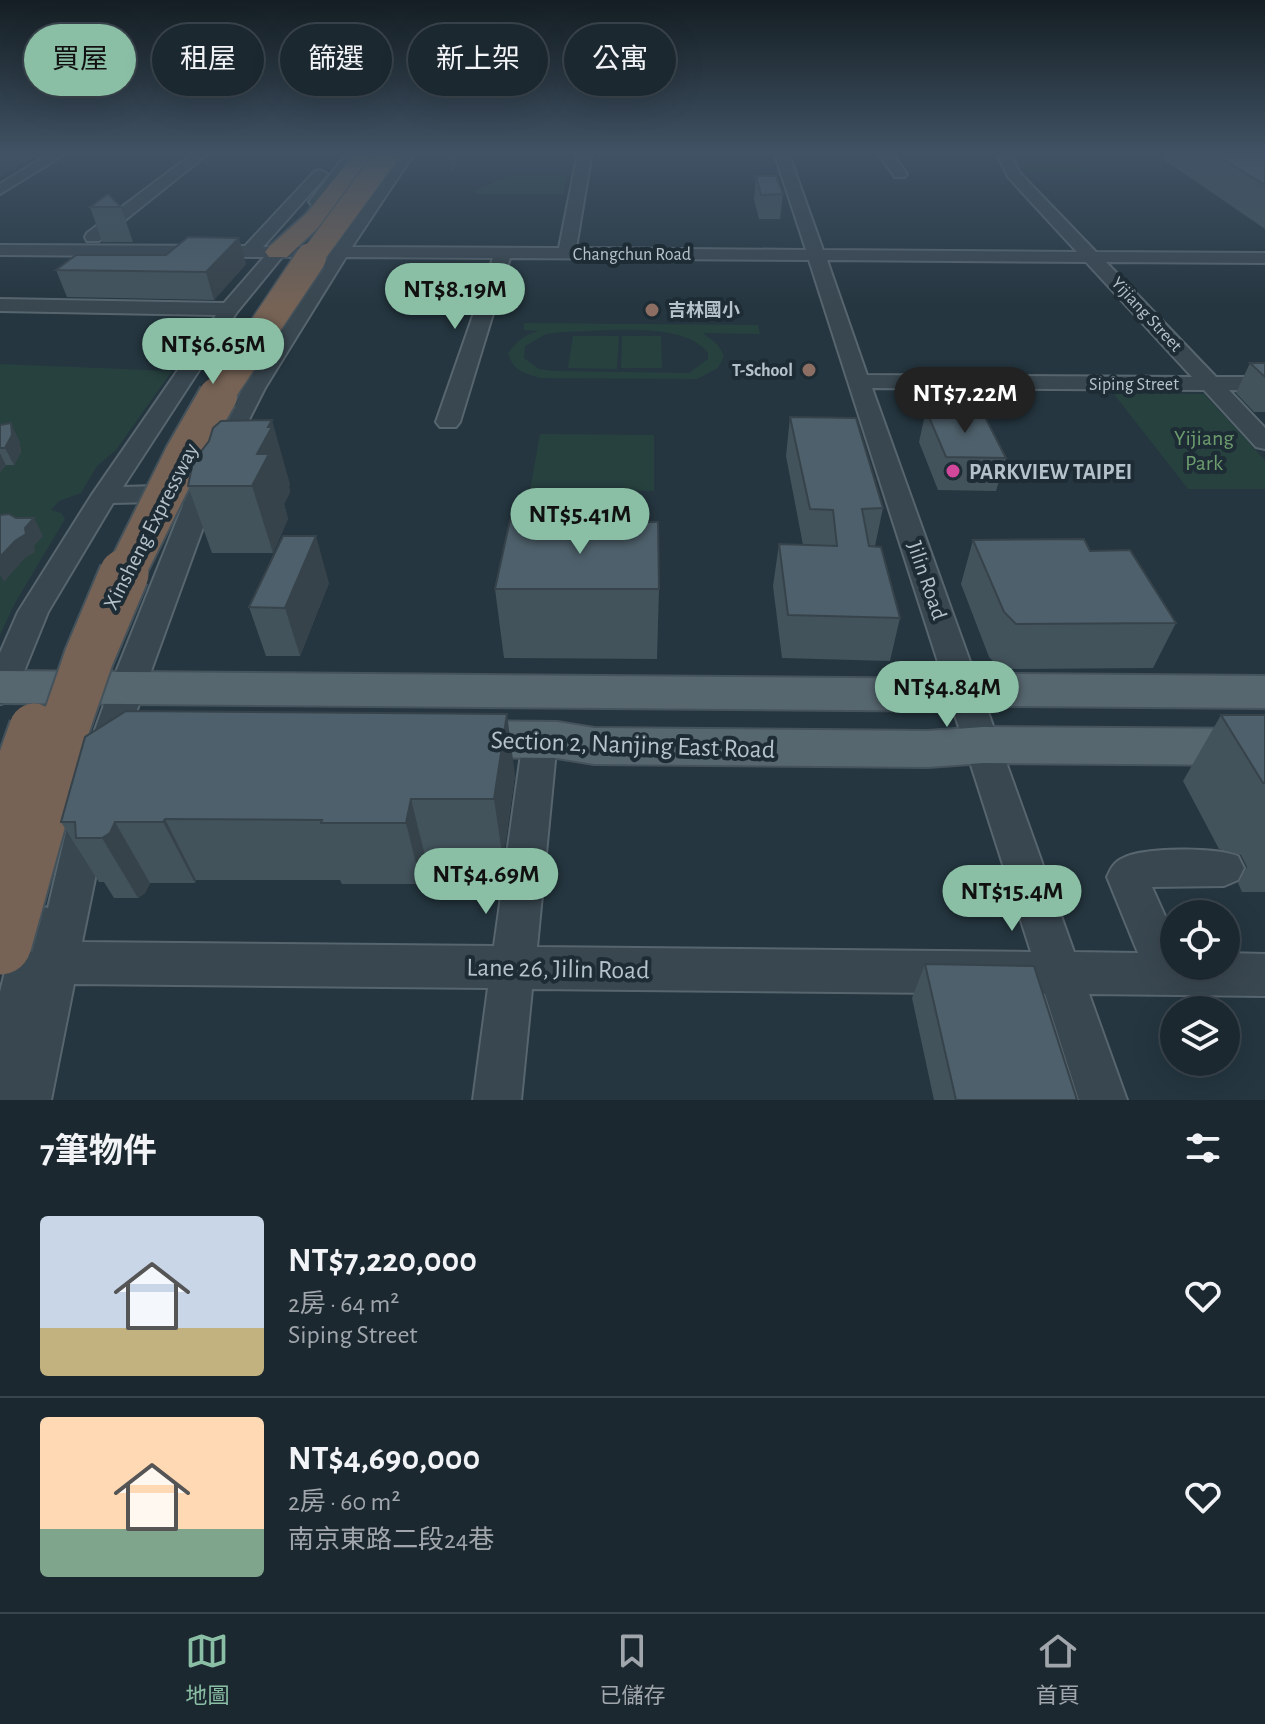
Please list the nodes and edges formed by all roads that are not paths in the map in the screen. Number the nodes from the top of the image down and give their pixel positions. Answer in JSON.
{"nodes":[{"id":1,"x":137,"y":203,"type":"edge"},
{"id":2,"x":295,"y":203,"type":"edge"},
{"id":3,"x":315,"y":203,"type":"edge"},
{"id":4,"x":326,"y":203,"type":"edge"},
{"id":5,"x":338,"y":203,"type":"edge"},
{"id":6,"x":352,"y":203,"type":"edge"},
{"id":7,"x":364,"y":203,"type":"edge"},
{"id":8,"x":371,"y":203,"type":"edge"},
{"id":9,"x":575,"y":203,"type":"edge"},
{"id":10,"x":799,"y":203,"type":"edge"},
{"id":11,"x":1041,"y":203,"type":"edge"},
{"id":12,"x":277,"y":224,"type":"junction"},
{"id":13,"x":0,"y":250,"type":"edge"},
{"id":14,"x":78,"y":250,"type":"junction"},
{"id":15,"x":203,"y":251,"type":"junction"},
{"id":16,"x":249,"y":252,"type":"junction"},
{"id":17,"x":278,"y":252,"type":"junction"},
{"id":18,"x":341,"y":252,"type":"junction"},
{"id":19,"x":503,"y":253,"type":"junction"},
{"id":20,"x":566,"y":254,"type":"junction"},
{"id":21,"x":817,"y":256,"type":"junction"},
{"id":22,"x":1094,"y":258,"type":"junction"},
{"id":23,"x":1265,"y":258,"type":"edge"},
{"id":24,"x":0,"y":305,"type":"edge"},
{"id":25,"x":229,"y":309,"type":"junction"},
{"id":26,"x":300,"y":316,"type":"junction"},
{"id":27,"x":240,"y":358,"type":"junction"},
{"id":28,"x":191,"y":364,"type":"junction"},
{"id":29,"x":860,"y":381,"type":"junction"},
{"id":30,"x":1212,"y":384,"type":"junction"},
{"id":31,"x":1265,"y":384,"type":"edge"},
{"id":32,"x":448,"y":422,"type":"dead end"},
{"id":33,"x":1265,"y":442,"type":"edge"},
{"id":34,"x":104,"y":496,"type":"junction"},
{"id":35,"x":156,"y":607,"type":"junction"},
{"id":36,"x":125,"y":687,"type":"junction"},
{"id":37,"x":1,"y":689,"type":"edge"},
{"id":38,"x":1265,"y":692,"type":"edge"},
{"id":39,"x":966,"y":695,"type":"junction"},
{"id":40,"x":0,"y":733,"type":"edge"},
{"id":41,"x":128,"y":735,"type":"junction"},
{"id":42,"x":429,"y":739,"type":"edge"},
{"id":43,"x":540,"y":740,"type":"junction"},
{"id":44,"x":983,"y":745,"type":"junction"},
{"id":45,"x":1265,"y":747,"type":"edge"},
{"id":46,"x":0,"y":826,"type":"edge"},
{"id":47,"x":1224,"y":868,"type":"dead end"},
{"id":48,"x":0,"y":916,"type":"edge"},
{"id":49,"x":0,"y":943,"type":"edge"},
{"id":50,"x":1160,"y":953,"type":"edge"},
{"id":51,"x":57,"y":963,"type":"junction"},
{"id":52,"x":513,"y":968,"type":"junction"},
{"id":53,"x":1060,"y":973,"type":"junction"},
{"id":54,"x":1160,"y":974,"type":"edge"},
{"id":55,"x":1240,"y":975,"type":"edge"},
{"id":56,"x":1265,"y":975,"type":"edge"},
{"id":57,"x":9,"y":1100,"type":"edge"},
{"id":58,"x":27,"y":1100,"type":"edge"},
{"id":59,"x":497,"y":1100,"type":"edge"},
{"id":60,"x":1103,"y":1100,"type":"edge"}],
"edges":[{"from":1,"to":14,"type":"street"},
{"from":2,"to":12,"type":"street"},
{"from":3,"to":17,"type":"street"},
{"from":4,"to":17,"type":"highway"},
{"from":5,"to":46,"type":"highway","name":"Xinsheng Expressway","bridge":true},
{"from":6,"to":27,"type":"highway","name":"Xinsheng Expressway","bridge":true},
{"from":7,"to":27,"type":"highway","bridge":true},
{"from":8,"to":18,"type":"street"},
{"from":9,"to":20,"type":"street"},
{"from":10,"to":21,"type":"street","name":"Jilin Road"},
{"from":11,"to":22,"type":"street","name":"Yijiang Street"},
{"from":12,"to":15,"type":"street"},
{"from":12,"to":16,"type":"street"},
{"from":13,"to":14,"type":"street","name":"Changchun Road"},
{"from":14,"to":15,"type":"street","name":"Changchun Road"},
{"from":15,"to":16,"type":"street","name":"Changchun Road"},
{"from":16,"to":17,"type":"street","name":"Changchun Road"},
{"from":17,"to":18,"type":"street","name":"Changchun Road"},
{"from":17,"to":25,"type":"street"},
{"from":18,"to":19,"type":"street","name":"Changchun Road"},
{"from":18,"to":26,"type":"street"},
{"from":19,"to":20,"type":"street","name":"Changchun Road"},
{"from":19,"to":32,"type":"street"},
{"from":20,"to":21,"type":"street","name":"Changchun Road"},
{"from":21,"to":22,"type":"street","name":"Changchun Road"},
{"from":21,"to":29,"type":"street","name":"Jilin Road"},
{"from":22,"to":23,"type":"street","name":"Changchun Road"},
{"from":22,"to":30,"type":"street","name":"Yijiang Street"},
{"from":24,"to":25,"type":"street"},
{"from":25,"to":28,"type":"street"},
{"from":26,"to":27,"type":"street"},
{"from":26,"to":35,"type":"street"},
{"from":27,"to":28,"type":"street"},
{"from":27,"to":49,"type":"highway","name":"Xinsheng Expressway","bridge":true},
{"from":28,"to":34,"type":"street"},
{"from":29,"to":30,"type":"street","name":"Siping Street"},
{"from":29,"to":39,"type":"street","name":"Jilin Road"},
{"from":30,"to":31,"type":"street","name":"Siping Street"},
{"from":30,"to":33,"type":"street","name":"Yijiang Street"},
{"from":34,"to":35,"type":"street"},
{"from":34,"to":37,"type":"street"},
{"from":35,"to":36,"type":"street"},
{"from":36,"to":37,"type":"main road","name":"Section 2, Nanjing East Road"},
{"from":36,"to":39,"type":"main road","name":"Section 2, Nanjing East Road"},
{"from":36,"to":41,"type":"street"},
{"from":38,"to":39,"type":"main road","name":"Section 2, Nanjing East Road"},
{"from":39,"to":44,"type":"street","name":"Jilin Road"},
{"from":40,"to":41,"type":"main road"},
{"from":41,"to":51,"type":"street"},
{"from":42,"to":43,"type":"main road","name":"Section 2, Nanjing East Road"},
{"from":43,"to":44,"type":"main road","name":"Section 2, Nanjing East Road"},
{"from":43,"to":52,"type":"street"},
{"from":44,"to":45,"type":"main road","name":"Section 2, Nanjing East Road"},
{"from":44,"to":53,"type":"street","name":"Jilin Road"},
{"from":47,"to":50,"type":"street"},
{"from":48,"to":57,"type":"street"},
{"from":51,"to":52,"type":"street","name":"Lane 26, Jilin Road"},
{"from":51,"to":58,"type":"street"},
{"from":52,"to":53,"type":"street","name":"Lane 26, Jilin Road"},
{"from":52,"to":59,"type":"street"},
{"from":53,"to":54,"type":"street","name":"Lane 26, Jilin Road"},
{"from":53,"to":60,"type":"street","name":"Jilin Road"},
{"from":55,"to":56,"type":"street","name":"Lane 26, Jilin Road"}]}
